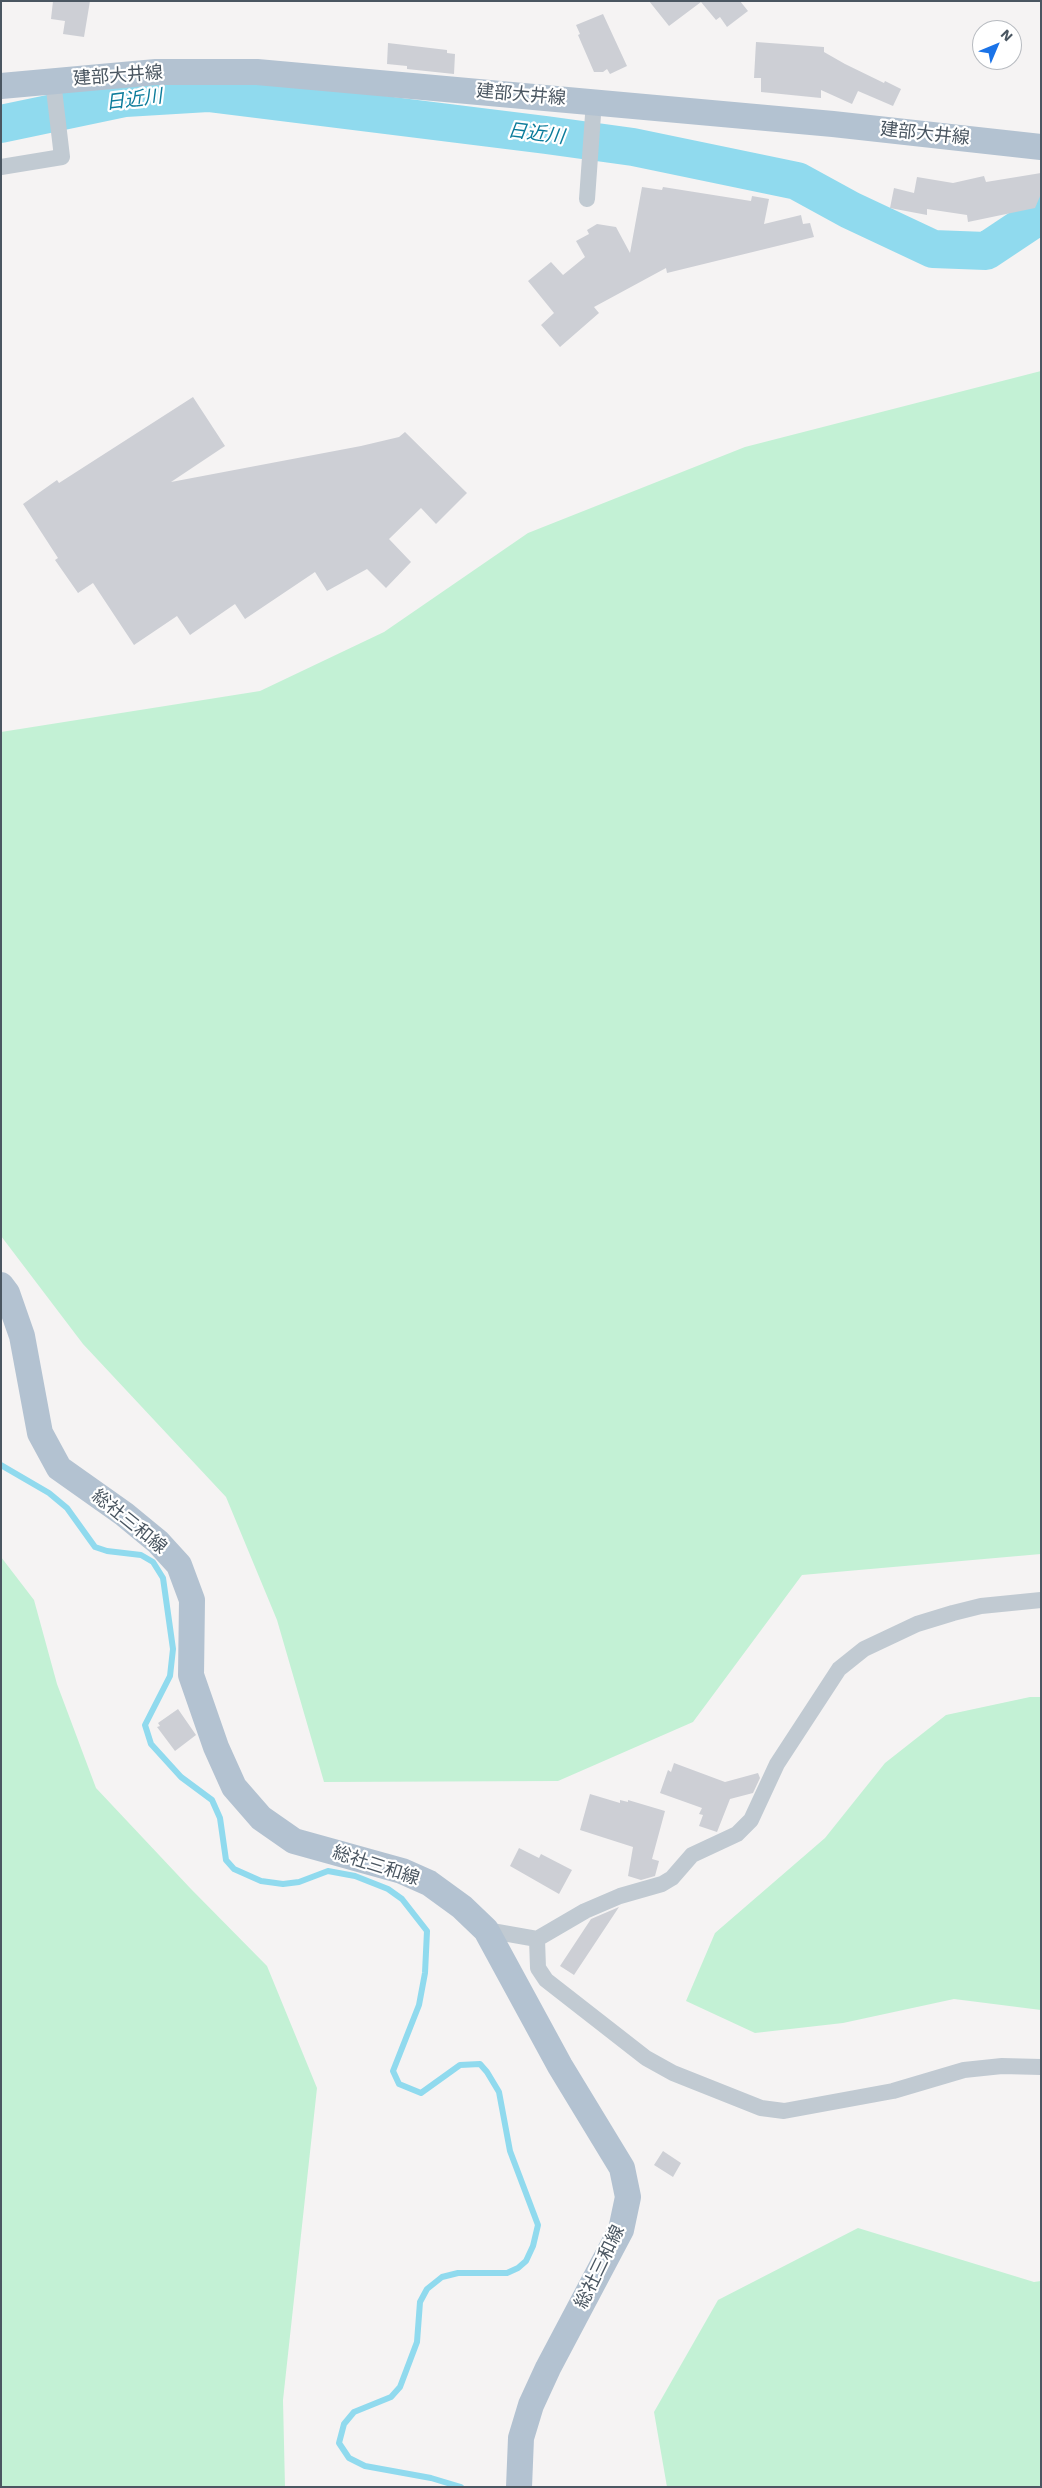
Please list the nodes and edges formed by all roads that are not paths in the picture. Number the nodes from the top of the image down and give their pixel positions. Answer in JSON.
{"nodes":[{"id":1,"x":1,"y":86,"type":"edge"},
{"id":2,"x":54,"y":90,"type":"junction"},
{"id":3,"x":594,"y":107,"type":"junction"},
{"id":4,"x":1039,"y":143,"type":"edge"},
{"id":5,"x":1,"y":167,"type":"edge"},
{"id":6,"x":587,"y":199,"type":"dead end"},
{"id":7,"x":1,"y":1285,"type":"edge"},
{"id":8,"x":1041,"y":1600,"type":"edge"},
{"id":9,"x":486,"y":1930,"type":"junction"},
{"id":10,"x":537,"y":1939,"type":"junction"},
{"id":11,"x":1041,"y":2067,"type":"edge"},
{"id":12,"x":519,"y":2487,"type":"edge"}],
"edges":[{"from":1,"to":2,"type":"main road","name":"建部大井線"},
{"from":2,"to":3,"type":"main road","name":"建部大井線"},
{"from":2,"to":5,"type":"street"},
{"from":3,"to":4,"type":"main road","name":"建部大井線"},
{"from":3,"to":6,"type":"street"},
{"from":7,"to":9,"type":"main road","name":"総社三和線"},
{"from":8,"to":10,"type":"street"},
{"from":9,"to":10,"type":"street"},
{"from":9,"to":12,"type":"main road","name":"総社三和線"},
{"from":10,"to":11,"type":"street"}]}
